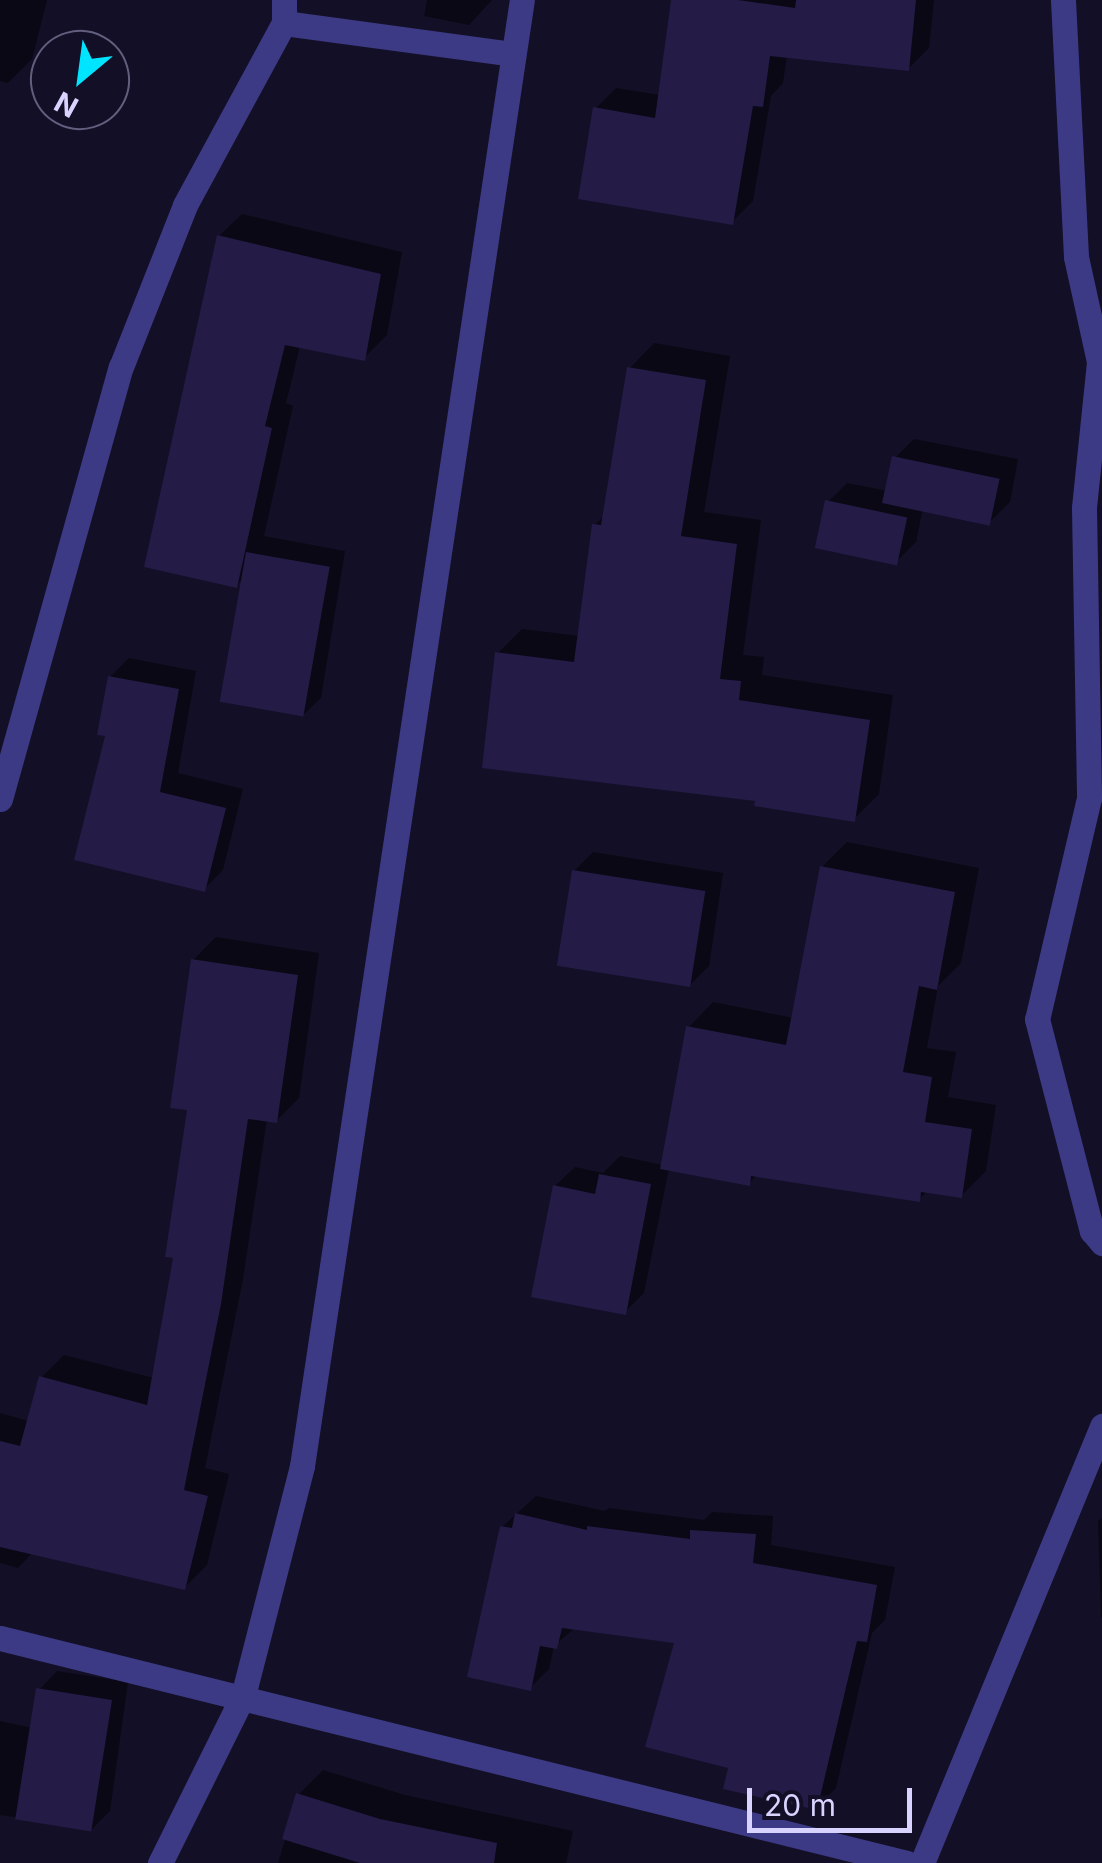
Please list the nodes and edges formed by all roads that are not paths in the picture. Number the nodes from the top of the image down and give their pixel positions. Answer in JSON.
{"nodes":[{"id":1,"x":522,"y":0,"type":"edge"},
{"id":2,"x":1063,"y":0,"type":"edge"},
{"id":3,"x":284,"y":11,"type":"edge"},
{"id":4,"x":512,"y":54,"type":"junction"},
{"id":5,"x":1100,"y":362,"type":"edge"},
{"id":6,"x":0,"y":799,"type":"edge"},
{"id":7,"x":1102,"y":1243,"type":"edge"},
{"id":8,"x":1102,"y":1426,"type":"edge"},
{"id":9,"x":0,"y":1638,"type":"edge"},
{"id":10,"x":243,"y":1696,"type":"junction"},
{"id":11,"x":160,"y":1863,"type":"edge"},
{"id":12,"x":907,"y":1863,"type":"edge"},
{"id":13,"x":922,"y":1863,"type":"edge"}],
"edges":[{"from":1,"to":4,"type":"street"},
{"from":2,"to":5,"type":"street"},
{"from":3,"to":4,"type":"street"},
{"from":3,"to":6,"type":"street"},
{"from":4,"to":10,"type":"street"},
{"from":5,"to":7,"type":"street"},
{"from":8,"to":13,"type":"street"},
{"from":9,"to":10,"type":"street"},
{"from":10,"to":11,"type":"street"},
{"from":10,"to":12,"type":"street"}]}
